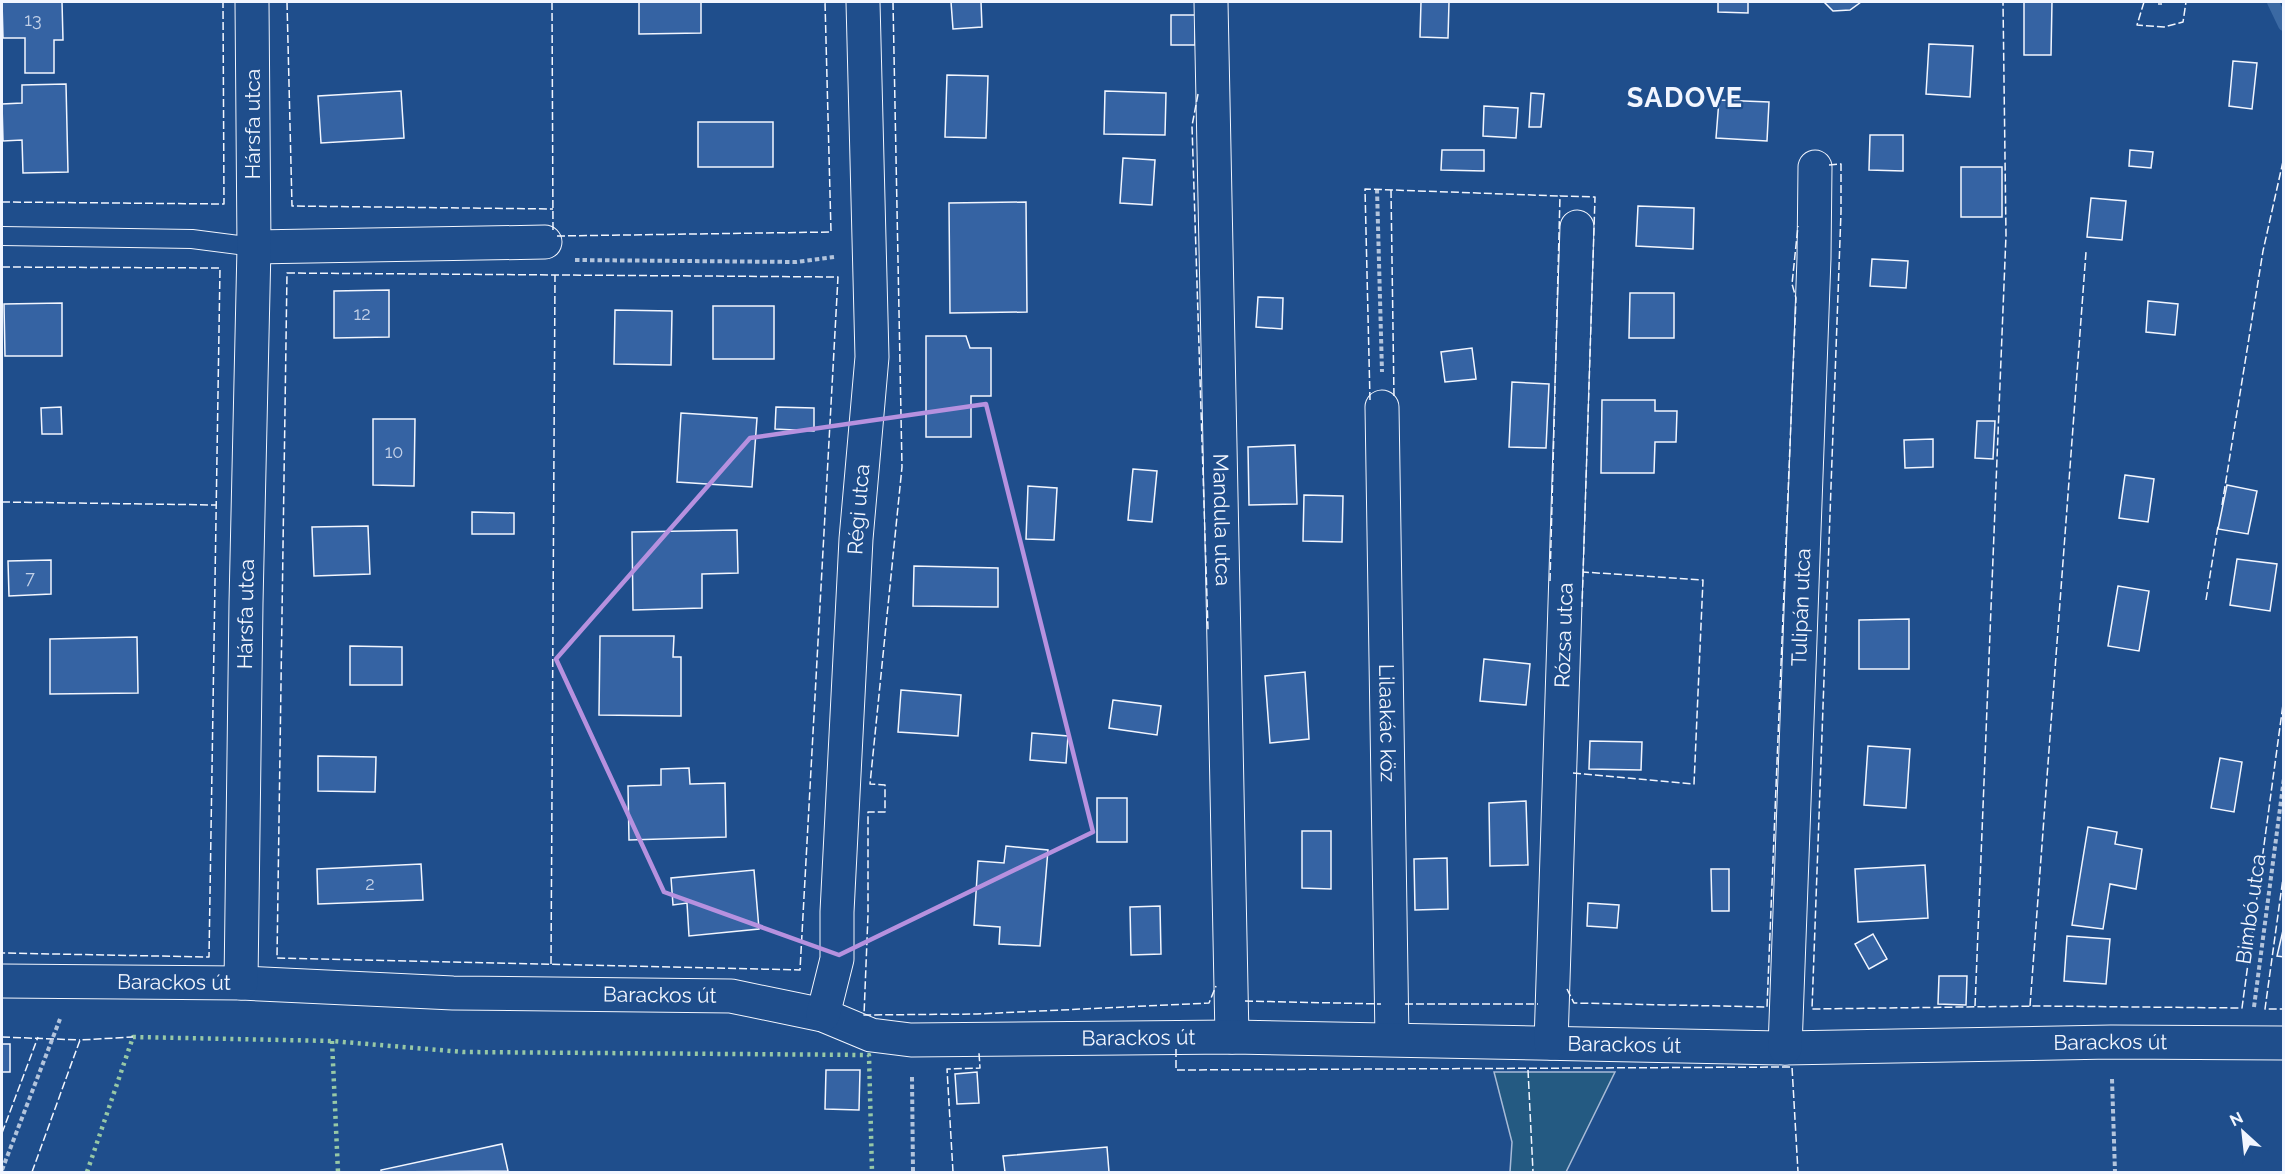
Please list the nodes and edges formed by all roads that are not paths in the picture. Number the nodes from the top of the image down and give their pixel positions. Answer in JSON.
{"nodes":[{"id":1,"x":252,"y":2,"type":"edge"},
{"id":2,"x":863,"y":2,"type":"edge"},
{"id":3,"x":1211,"y":2,"type":"edge"},
{"id":4,"x":1815,"y":167,"type":"dead end"},
{"id":5,"x":1577,"y":227,"type":"dead end"},
{"id":6,"x":2,"y":236,"type":"edge"},
{"id":7,"x":545,"y":242,"type":"road end"},
{"id":8,"x":254,"y":247,"type":"junction"},
{"id":9,"x":1382,"y":407,"type":"road end"},
{"id":10,"x":2,"y":981,"type":"edge"},
{"id":11,"x":242,"y":982,"type":"junction"},
{"id":12,"x":823,"y":1015,"type":"junction"},
{"id":13,"x":1232,"y":1037,"type":"junction"},
{"id":14,"x":1392,"y":1039,"type":"junction"},
{"id":15,"x":1551,"y":1043,"type":"junction"},
{"id":16,"x":2269,"y":1043,"type":"edge"},
{"id":17,"x":1785,"y":1048,"type":"junction"}],
"edges":[{"from":1,"to":8,"type":"street","name":"Hársfa utca"},
{"from":2,"to":12,"type":"street","name":"Régi utca"},
{"from":3,"to":13,"type":"street","name":"Mandula utca"},
{"from":4,"to":17,"type":"street","name":"Tulipán utca"},
{"from":5,"to":15,"type":"street","name":"Rózsa utca"},
{"from":6,"to":8,"type":"lane"},
{"from":7,"to":8,"type":"street"},
{"from":8,"to":11,"type":"street","name":"Hársfa utca"},
{"from":9,"to":14,"type":"street","name":"Lilaakác köz"},
{"from":10,"to":11,"type":"street","name":"Barackos út"},
{"from":11,"to":12,"type":"street","name":"Barackos út"},
{"from":12,"to":13,"type":"street","name":"Barackos út"},
{"from":13,"to":14,"type":"street","name":"Barackos út"},
{"from":14,"to":15,"type":"street","name":"Barackos út"},
{"from":15,"to":17,"type":"street","name":"Barackos út"},
{"from":16,"to":17,"type":"street","name":"Barackos út"}]}
